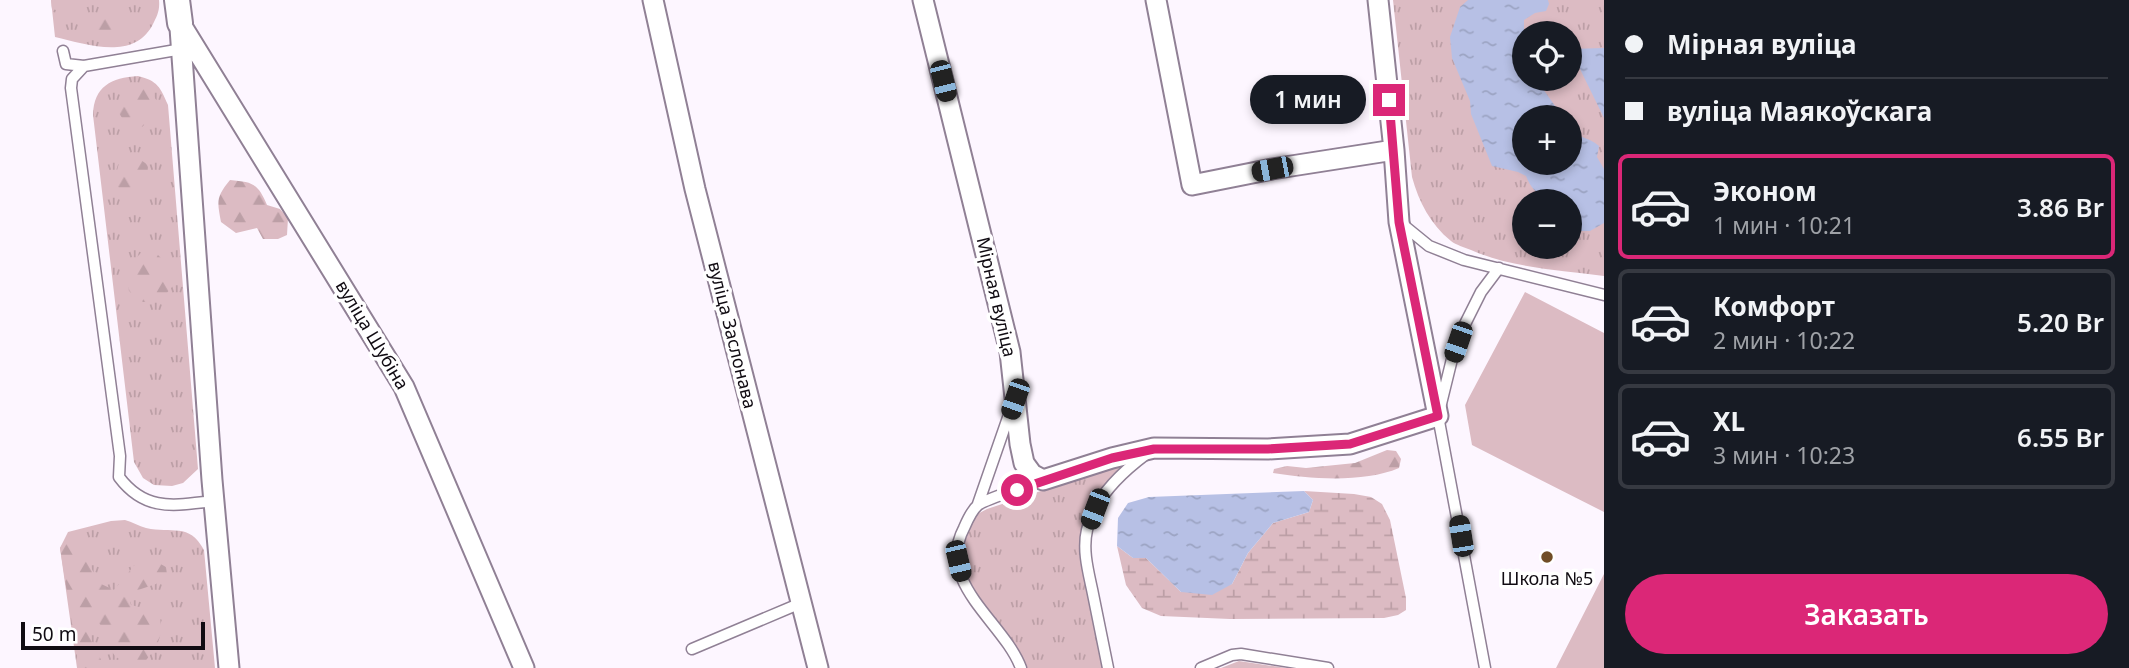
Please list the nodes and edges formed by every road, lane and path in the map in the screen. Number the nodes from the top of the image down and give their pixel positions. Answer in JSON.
{"nodes":[{"id":1,"x":653,"y":0,"type":"edge"},
{"id":2,"x":923,"y":0,"type":"edge"},
{"id":3,"x":1156,"y":0,"type":"edge"},
{"id":4,"x":1378,"y":0,"type":"edge"},
{"id":5,"x":179,"y":12,"type":"edge"},
{"id":6,"x":182,"y":49,"type":"junction"},
{"id":7,"x":63,"y":51,"type":"dead end"},
{"id":8,"x":84,"y":66,"type":"junction"},
{"id":9,"x":1394,"y":150,"type":"junction"},
{"id":10,"x":1399,"y":222,"type":"junction"},
{"id":11,"x":1499,"y":268,"type":"junction"},
{"id":12,"x":1604,"y":295,"type":"edge"},
{"id":13,"x":1015,"y":399,"type":"junction"},
{"id":14,"x":1438,"y":416,"type":"junction"},
{"id":15,"x":1154,"y":449,"type":"junction"},
{"id":16,"x":1043,"y":480,"type":"junction"},
{"id":17,"x":215,"y":501,"type":"junction"},
{"id":18,"x":978,"y":504,"type":"junction"},
{"id":19,"x":801,"y":603,"type":"junction"},
{"id":20,"x":692,"y":649,"type":"dead end"},
{"id":21,"x":229,"y":668,"type":"edge"},
{"id":22,"x":524,"y":668,"type":"edge"},
{"id":23,"x":818,"y":668,"type":"edge"},
{"id":24,"x":1021,"y":668,"type":"edge"},
{"id":25,"x":1108,"y":668,"type":"edge"},
{"id":26,"x":1202,"y":668,"type":"edge"},
{"id":27,"x":1328,"y":668,"type":"edge"},
{"id":28,"x":1485,"y":668,"type":"edge"}],
"edges":[{"from":1,"to":19,"type":"street","name":"вуліца Заслонава"},
{"from":2,"to":13,"type":"street","name":"Мірная вуліца"},
{"from":3,"to":9,"type":"street"},
{"from":4,"to":9,"type":"street"},
{"from":5,"to":6,"type":"street","name":"вуліца Шубіна"},
{"from":5,"to":22,"type":"street","name":"вуліца Шубіна"},
{"from":6,"to":8,"type":"lane"},
{"from":6,"to":17,"type":"street","name":"вуліца Шубіна"},
{"from":7,"to":8,"type":"lane"},
{"from":8,"to":17,"type":"lane"},
{"from":9,"to":10,"type":"street"},
{"from":10,"to":11,"type":"lane"},
{"from":10,"to":14,"type":"street"},
{"from":11,"to":12,"type":"lane"},
{"from":11,"to":14,"type":"lane"},
{"from":13,"to":16,"type":"street","name":"Мірная вуліца"},
{"from":13,"to":18,"type":"lane"},
{"from":14,"to":15,"type":"street"},
{"from":14,"to":28,"type":"lane"},
{"from":15,"to":16,"type":"street"},
{"from":15,"to":25,"type":"lane"},
{"from":16,"to":18,"type":"lane"},
{"from":17,"to":21,"type":"street","name":"вуліца Шубіна"},
{"from":18,"to":24,"type":"lane"},
{"from":19,"to":20,"type":"lane"},
{"from":19,"to":23,"type":"street","name":"вуліца Заслонава"},
{"from":26,"to":27,"type":"lane"}]}
